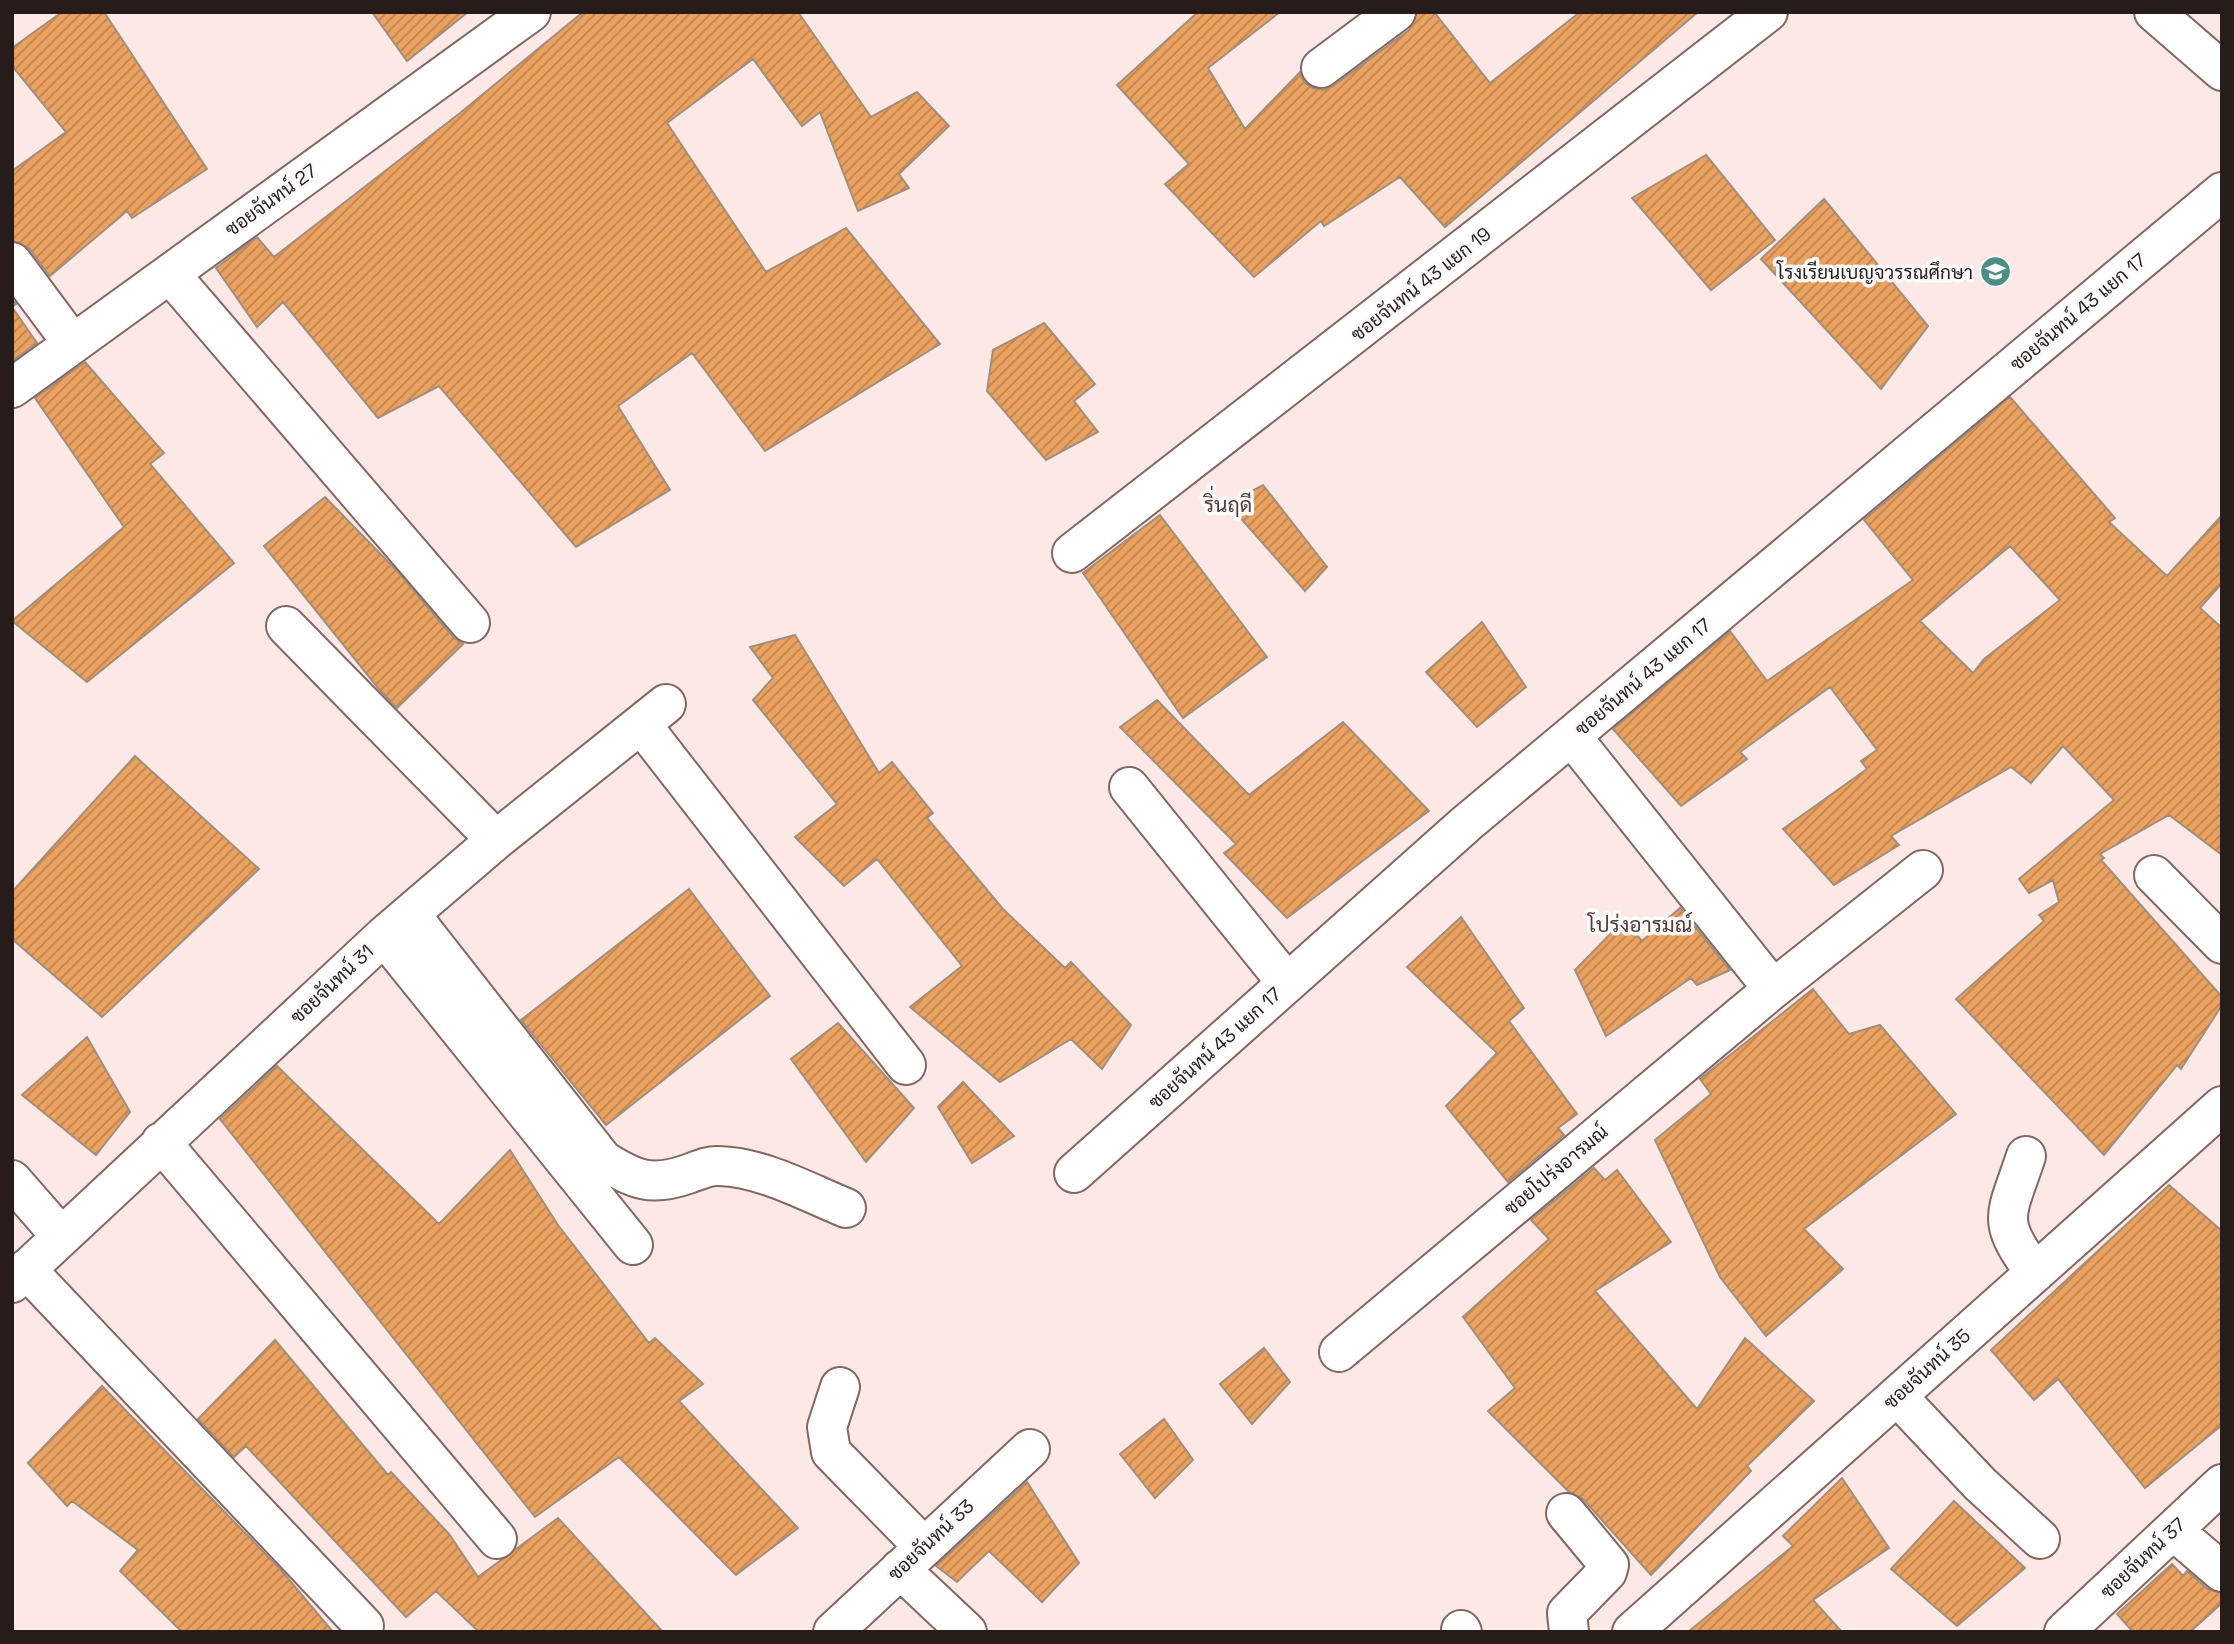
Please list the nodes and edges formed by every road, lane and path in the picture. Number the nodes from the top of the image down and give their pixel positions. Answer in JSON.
{"nodes":[{"id":1,"x":531,"y":12,"type":"edge"},
{"id":2,"x":1396,"y":12,"type":"edge"},
{"id":3,"x":1768,"y":12,"type":"edge"},
{"id":4,"x":2154,"y":12,"type":"edge"},
{"id":5,"x":1321,"y":68,"type":"dead end"},
{"id":6,"x":2222,"y":71,"type":"edge"},
{"id":7,"x":2222,"y":192,"type":"edge"},
{"id":8,"x":12,"y":262,"type":"edge"},
{"id":9,"x":170,"y":274,"type":"junction"},
{"id":10,"x":73,"y":344,"type":"junction"},
{"id":11,"x":12,"y":388,"type":"edge"},
{"id":12,"x":1072,"y":553,"type":"dead end"},
{"id":13,"x":470,"y":623,"type":"dead end"},
{"id":14,"x":286,"y":626,"type":"dead end"},
{"id":15,"x":1572,"y":737,"type":"junction"},
{"id":16,"x":1129,"y":787,"type":"dead end"},
{"id":17,"x":496,"y":839,"type":"junction"},
{"id":18,"x":1923,"y":870,"type":"dead end"},
{"id":19,"x":2154,"y":874,"type":"dead end"},
{"id":20,"x":397,"y":925,"type":"junction"},
{"id":21,"x":2222,"y":944,"type":"edge"},
{"id":22,"x":1287,"y":983,"type":"junction"},
{"id":23,"x":1773,"y":989,"type":"junction"},
{"id":24,"x":906,"y":1065,"type":"dead end"},
{"id":25,"x":2222,"y":1106,"type":"edge"},
{"id":26,"x":160,"y":1142,"type":"junction"},
{"id":27,"x":2026,"y":1156,"type":"dead end"},
{"id":28,"x":1074,"y":1173,"type":"dead end"},
{"id":29,"x":12,"y":1180,"type":"edge"},
{"id":30,"x":846,"y":1208,"type":"dead end"},
{"id":31,"x":61,"y":1235,"type":"junction"},
{"id":32,"x":633,"y":1245,"type":"dead end"},
{"id":33,"x":2035,"y":1273,"type":"junction"},
{"id":34,"x":19,"y":1276,"type":"edge"},
{"id":35,"x":1339,"y":1352,"type":"dead end"},
{"id":36,"x":841,"y":1387,"type":"dead end"},
{"id":37,"x":1897,"y":1396,"type":"junction"},
{"id":38,"x":1030,"y":1449,"type":"dead end"},
{"id":39,"x":2222,"y":1484,"type":"edge"},
{"id":40,"x":1566,"y":1513,"type":"dead end"},
{"id":41,"x":2173,"y":1530,"type":"junction"},
{"id":42,"x":497,"y":1539,"type":"dead end"},
{"id":43,"x":2040,"y":1539,"type":"dead end"},
{"id":44,"x":912,"y":1558,"type":"junction"},
{"id":45,"x":2222,"y":1572,"type":"edge"},
{"id":46,"x":364,"y":1626,"type":"dead end"},
{"id":47,"x":833,"y":1632,"type":"edge"},
{"id":48,"x":967,"y":1632,"type":"edge"},
{"id":49,"x":1569,"y":1632,"type":"edge"},
{"id":50,"x":1632,"y":1632,"type":"edge"},
{"id":51,"x":2064,"y":1632,"type":"edge"}],
"edges":[{"from":1,"to":9,"type":"street","name":"ซอยจันทน์ 27"},
{"from":2,"to":5,"type":"street"},
{"from":3,"to":12,"type":"street","name":"ซอยจันทน์ 43 แยก 19"},
{"from":4,"to":6,"type":"street"},
{"from":7,"to":15,"type":"street","name":"ซอยจันทน์ 43 แยก 17"},
{"from":8,"to":10,"type":"street"},
{"from":9,"to":10,"type":"street","name":"ซอยจันทน์ 27"},
{"from":9,"to":13,"type":"street"},
{"from":10,"to":11,"type":"street","name":"ซอยจันทน์ 27"},
{"from":14,"to":17,"type":"street"},
{"from":15,"to":22,"type":"street","name":"ซอยจันทน์ 43 แยก 17"},
{"from":15,"to":23,"type":"street"},
{"from":16,"to":22,"type":"street"},
{"from":17,"to":20,"type":"street","name":"ซอยจันทน์ 31"},
{"from":17,"to":24,"type":"street","name":"ซอยจันทน์ 31"},
{"from":18,"to":23,"type":"street","name":"ซอยโปร่งอารมณ์"},
{"from":19,"to":21,"type":"street"},
{"from":20,"to":26,"type":"street","name":"ซอยจันทน์ 31"},
{"from":20,"to":30,"type":"street"},
{"from":20,"to":32,"type":"street"},
{"from":22,"to":28,"type":"street","name":"ซอยจันทน์ 43 แยก 17"},
{"from":23,"to":35,"type":"street","name":"ซอยโปร่งอารมณ์"},
{"from":25,"to":33,"type":"street","name":"ซอยจันทน์ 35"},
{"from":26,"to":31,"type":"street","name":"ซอยจันทน์ 31"},
{"from":26,"to":42,"type":"street"},
{"from":27,"to":33,"type":"street"},
{"from":29,"to":31,"type":"street"},
{"from":31,"to":34,"type":"street","name":"ซอยจันทน์ 31"},
{"from":33,"to":37,"type":"street","name":"ซอยจันทน์ 35"},
{"from":34,"to":46,"type":"street"},
{"from":36,"to":44,"type":"street"},
{"from":37,"to":43,"type":"street"},
{"from":37,"to":50,"type":"street","name":"ซอยจันทน์ 35"},
{"from":38,"to":44,"type":"street","name":"ซอยจันทน์ 33"},
{"from":39,"to":41,"type":"street","name":"ซอยจันทน์ 37"},
{"from":40,"to":49,"type":"street"},
{"from":41,"to":45,"type":"street"},
{"from":41,"to":51,"type":"street","name":"ซอยจันทน์ 37"},
{"from":44,"to":47,"type":"street","name":"ซอยจันทน์ 33"},
{"from":44,"to":48,"type":"street"}]}
